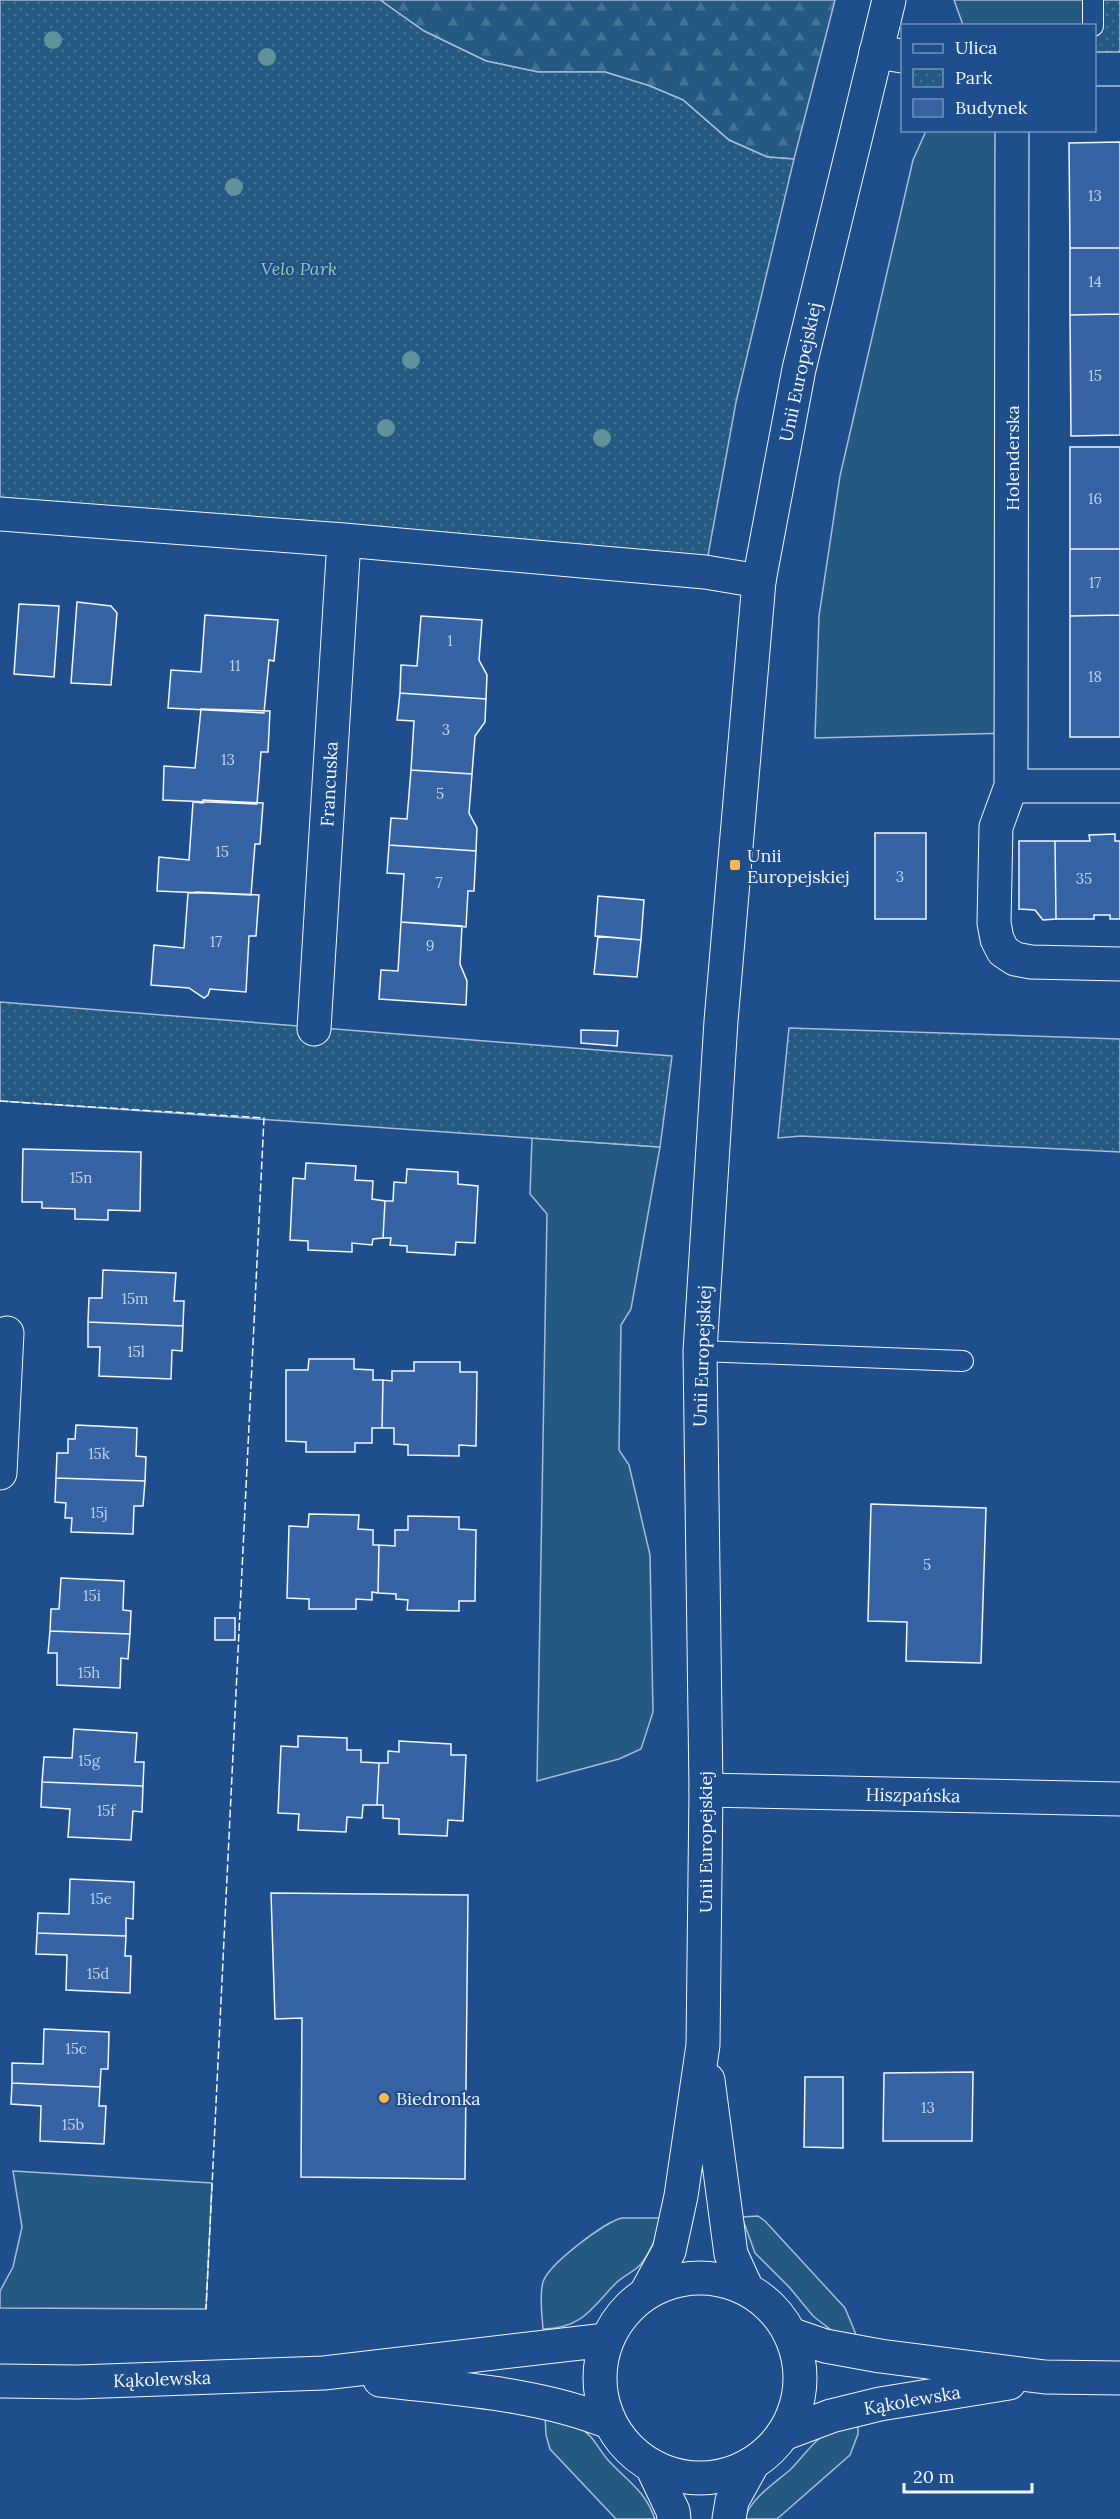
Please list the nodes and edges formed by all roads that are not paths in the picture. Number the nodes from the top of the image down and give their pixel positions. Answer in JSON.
{"nodes":[{"id":1,"x":889,"y":0,"type":"edge"},
{"id":2,"x":1093,"y":0,"type":"edge"},
{"id":3,"x":1093,"y":24,"type":"edge"},
{"id":4,"x":889,"y":54,"type":"edge"},
{"id":5,"x":1096,"y":69,"type":"edge"},
{"id":6,"x":1120,"y":69,"type":"edge"},
{"id":7,"x":1012,"y":132,"type":"edge"},
{"id":8,"x":0,"y":514,"type":"edge"},
{"id":9,"x":344,"y":540,"type":"junction"},
{"id":10,"x":759,"y":581,"type":"junction"},
{"id":11,"x":1011,"y":786,"type":"junction"},
{"id":12,"x":1120,"y":786,"type":"edge"},
{"id":13,"x":1120,"y":964,"type":"edge"},
{"id":14,"x":314,"y":1029,"type":"dead end"},
{"id":15,"x":7,"y":1333,"type":"dead end"},
{"id":16,"x":699,"y":1351,"type":"junction"},
{"id":17,"x":963,"y":1361,"type":"dead end"},
{"id":18,"x":0,"y":1473,"type":"edge"},
{"id":19,"x":706,"y":1791,"type":"junction"},
{"id":20,"x":1120,"y":1799,"type":"edge"},
{"id":21,"x":703,"y":2045,"type":"junction"},
{"id":22,"x":747,"y":2289,"type":"junction"},
{"id":23,"x":646,"y":2293,"type":"junction"},
{"id":24,"x":790,"y":2334,"type":"junction"},
{"id":25,"x":606,"y":2340,"type":"junction"},
{"id":26,"x":324,"y":2373,"type":"junction"},
{"id":27,"x":1045,"y":2377,"type":"junction"},
{"id":28,"x":1120,"y":2378,"type":"edge"},
{"id":29,"x":0,"y":2381,"type":"edge"},
{"id":30,"x":609,"y":2422,"type":"junction"},
{"id":31,"x":783,"y":2434,"type":"junction"},
{"id":32,"x":753,"y":2463,"type":"junction"},
{"id":33,"x":652,"y":2467,"type":"junction"},
{"id":34,"x":674,"y":2519,"type":"edge"},
{"id":35,"x":729,"y":2519,"type":"edge"}],
"edges":[{"from":1,"to":4,"type":"main road","name":"Unii Europejskiej"},
{"from":2,"to":3,"type":"lane"},
{"from":4,"to":10,"type":"main road","name":"Unii Europejskiej"},
{"from":5,"to":6,"type":"main road"},
{"from":7,"to":11,"type":"main road","name":"Holenderska"},
{"from":8,"to":9,"type":"main road"},
{"from":9,"to":10,"type":"main road"},
{"from":9,"to":14,"type":"main road","name":"Francuska"},
{"from":10,"to":16,"type":"main road","name":"Unii Europejskiej"},
{"from":11,"to":12,"type":"main road"},
{"from":11,"to":13,"type":"main road","name":"Holenderska"},
{"from":15,"to":18,"type":"main road"},
{"from":16,"to":17,"type":"lane"},
{"from":16,"to":19,"type":"main road","name":"Unii Europejskiej"},
{"from":19,"to":20,"type":"main road","name":"Hiszpańska"},
{"from":19,"to":21,"type":"main road","name":"Unii Europejskiej"},
{"from":21,"to":22,"type":"main road","name":"Unii Europejskiej"},
{"from":21,"to":23,"type":"main road","name":"Unii Europejskiej"},
{"from":22,"to":23,"type":"main road"},
{"from":22,"to":24,"type":"main road"},
{"from":23,"to":25,"type":"main road"},
{"from":24,"to":27,"type":"main road","name":"Kąkolewska"},
{"from":24,"to":31,"type":"main road"},
{"from":25,"to":26,"type":"main road"},
{"from":25,"to":30,"type":"main road"},
{"from":26,"to":29,"type":"main road","name":"Kąkolewska"},
{"from":26,"to":30,"type":"main road"},
{"from":27,"to":28,"type":"main road","name":"Kąkolewska"},
{"from":27,"to":31,"type":"main road","name":"Kąkolewska"},
{"from":30,"to":33,"type":"main road"},
{"from":31,"to":32,"type":"main road"},
{"from":32,"to":33,"type":"main road"},
{"from":32,"to":35,"type":"main road"},
{"from":33,"to":34,"type":"main road"}]}
